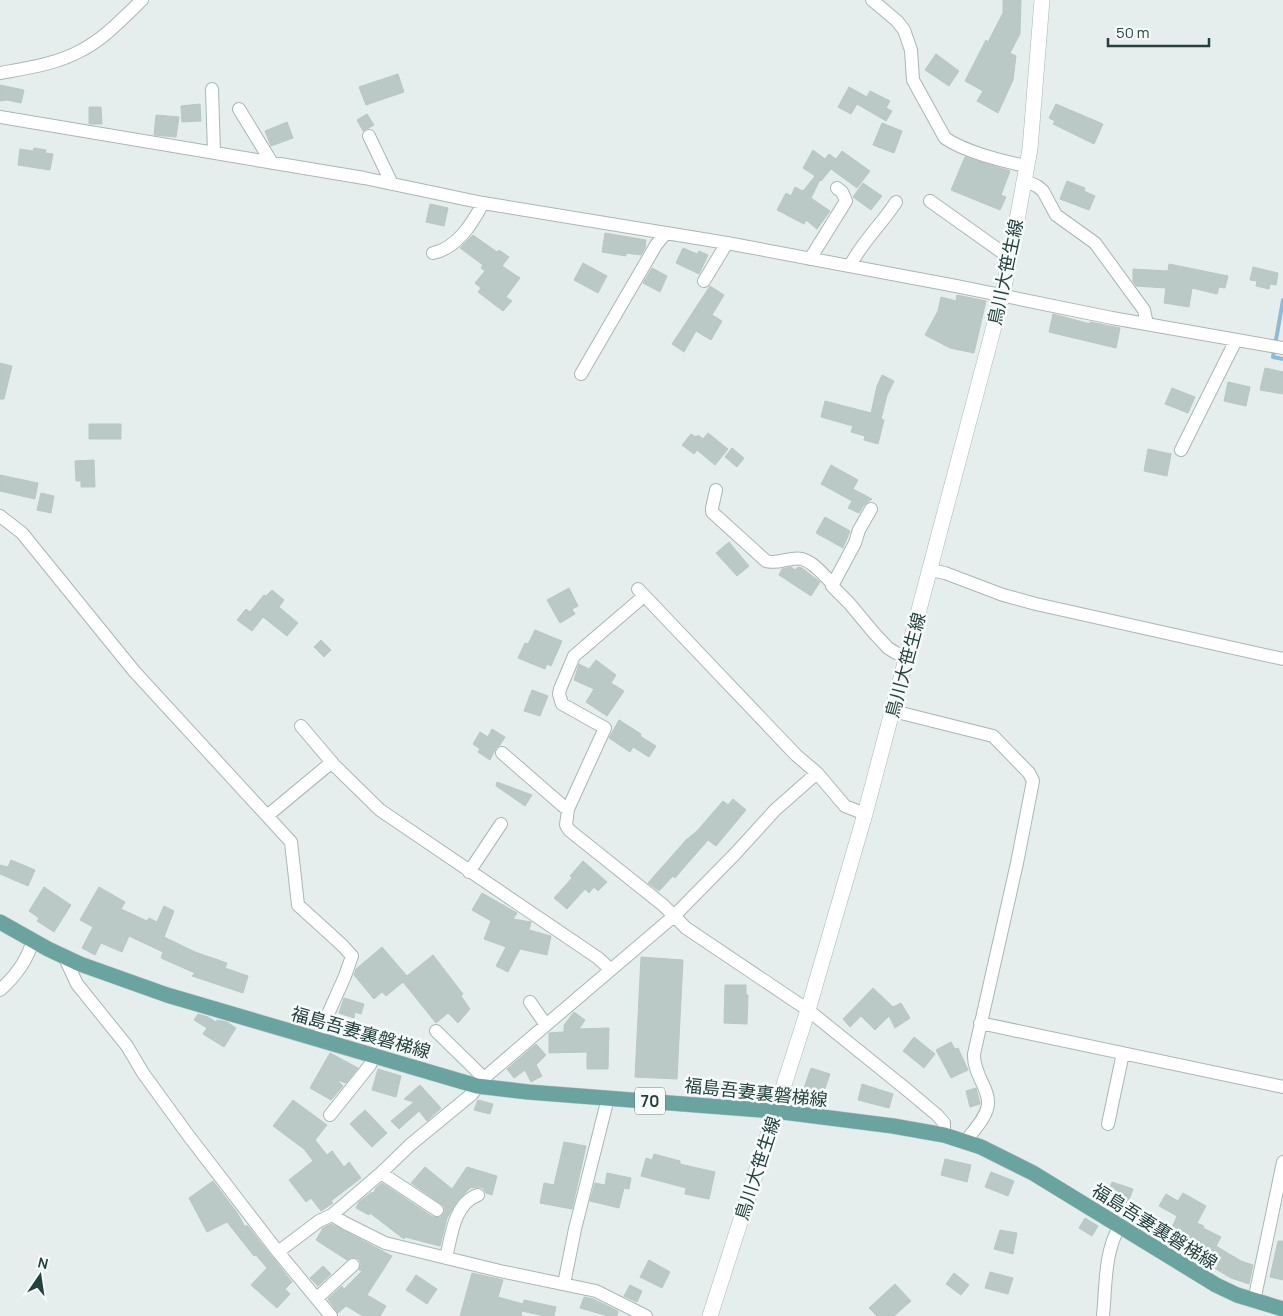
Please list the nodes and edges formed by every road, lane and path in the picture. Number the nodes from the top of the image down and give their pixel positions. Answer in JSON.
{"nodes":[{"id":1,"x":142,"y":0,"type":"edge"},
{"id":2,"x":872,"y":0,"type":"edge"},
{"id":3,"x":1042,"y":0,"type":"edge"},
{"id":4,"x":0,"y":73,"type":"edge"},
{"id":5,"x":212,"y":89,"type":"dead end"},
{"id":6,"x":239,"y":109,"type":"dead end"},
{"id":7,"x":0,"y":117,"type":"edge"},
{"id":8,"x":369,"y":136,"type":"dead end"},
{"id":9,"x":214,"y":153,"type":"junction"},
{"id":10,"x":272,"y":163,"type":"junction"},
{"id":11,"x":1025,"y":173,"type":"junction"},
{"id":12,"x":392,"y":184,"type":"junction"},
{"id":13,"x":837,"y":188,"type":"dead end"},
{"id":14,"x":930,"y":201,"type":"dead end"},
{"id":15,"x":896,"y":202,"type":"dead end"},
{"id":16,"x":483,"y":203,"type":"junction"},
{"id":17,"x":666,"y":233,"type":"junction"},
{"id":18,"x":727,"y":243,"type":"junction"},
{"id":19,"x":433,"y":252,"type":"dead end"},
{"id":20,"x":1010,"y":258,"type":"junction"},
{"id":21,"x":810,"y":259,"type":"junction"},
{"id":22,"x":850,"y":266,"type":"junction"},
{"id":23,"x":704,"y":281,"type":"dead end"},
{"id":24,"x":1002,"y":296,"type":"junction"},
{"id":25,"x":1147,"y":324,"type":"junction"},
{"id":26,"x":1236,"y":340,"type":"junction"},
{"id":27,"x":1283,"y":348,"type":"edge"},
{"id":28,"x":580,"y":374,"type":"dead end"},
{"id":29,"x":1181,"y":450,"type":"dead end"},
{"id":30,"x":716,"y":490,"type":"dead end"},
{"id":31,"x":871,"y":509,"type":"dead end"},
{"id":32,"x":0,"y":516,"type":"edge"},
{"id":33,"x":930,"y":570,"type":"junction"},
{"id":34,"x":833,"y":584,"type":"junction"},
{"id":35,"x":907,"y":656,"type":"junction"},
{"id":36,"x":1283,"y":659,"type":"edge"},
{"id":37,"x":893,"y":711,"type":"junction"},
{"id":38,"x":301,"y":726,"type":"dead end"},
{"id":39,"x":502,"y":753,"type":"dead end"},
{"id":40,"x":332,"y":762,"type":"junction"},
{"id":41,"x":817,"y":773,"type":"junction"},
{"id":42,"x":568,"y":809,"type":"junction"},
{"id":43,"x":866,"y":814,"type":"junction"},
{"id":44,"x":267,"y":816,"type":"junction"},
{"id":45,"x":501,"y":824,"type":"dead end"},
{"id":46,"x":469,"y":872,"type":"junction"},
{"id":47,"x":674,"y":916,"type":"junction"},
{"id":48,"x":0,"y":922,"type":"edge"},
{"id":49,"x":34,"y":941,"type":"junction"},
{"id":50,"x":64,"y":956,"type":"junction"},
{"id":51,"x":610,"y":969,"type":"junction"},
{"id":52,"x":0,"y":990,"type":"edge"},
{"id":53,"x":530,"y":1002,"type":"dead end"},
{"id":54,"x":808,"y":1010,"type":"junction"},
{"id":55,"x":980,"y":1022,"type":"junction"},
{"id":56,"x":546,"y":1025,"type":"junction"},
{"id":57,"x":436,"y":1032,"type":"dead end"},
{"id":58,"x":316,"y":1040,"type":"junction"},
{"id":59,"x":1123,"y":1053,"type":"junction"},
{"id":60,"x":374,"y":1055,"type":"junction"},
{"id":61,"x":480,"y":1082,"type":"junction"},
{"id":62,"x":1283,"y":1087,"type":"edge"},
{"id":63,"x":608,"y":1098,"type":"junction"},
{"id":64,"x":775,"y":1112,"type":"junction"},
{"id":65,"x":330,"y":1115,"type":"dead end"},
{"id":66,"x":1108,"y":1124,"type":"dead end"},
{"id":67,"x":944,"y":1135,"type":"junction"},
{"id":68,"x":966,"y":1142,"type":"junction"},
{"id":69,"x":1283,"y":1162,"type":"edge"},
{"id":70,"x":381,"y":1173,"type":"junction"},
{"id":71,"x":478,"y":1195,"type":"dead end"},
{"id":72,"x":437,"y":1210,"type":"dead end"},
{"id":73,"x":332,"y":1214,"type":"junction"},
{"id":74,"x":1120,"y":1226,"type":"junction"},
{"id":75,"x":278,"y":1252,"type":"junction"},
{"id":76,"x":446,"y":1258,"type":"junction"},
{"id":77,"x":354,"y":1265,"type":"dead end"},
{"id":78,"x":564,"y":1284,"type":"junction"},
{"id":79,"x":317,"y":1298,"type":"junction"},
{"id":80,"x":1254,"y":1301,"type":"junction"},
{"id":81,"x":1283,"y":1309,"type":"edge"},
{"id":82,"x":331,"y":1316,"type":"edge"},
{"id":83,"x":646,"y":1316,"type":"edge"},
{"id":84,"x":710,"y":1316,"type":"edge"},
{"id":85,"x":1103,"y":1316,"type":"edge"}],
"edges":[{"from":1,"to":4,"type":"street"},
{"from":2,"to":11,"type":"street"},
{"from":3,"to":11,"type":"street","name":"鳥川大笹生線"},
{"from":5,"to":9,"type":"street"},
{"from":6,"to":10,"type":"street"},
{"from":7,"to":9,"type":"street"},
{"from":8,"to":12,"type":"street"},
{"from":9,"to":10,"type":"street"},
{"from":10,"to":12,"type":"street"},
{"from":11,"to":20,"type":"street","name":"鳥川大笹生線"},
{"from":11,"to":25,"type":"street"},
{"from":12,"to":16,"type":"street"},
{"from":13,"to":21,"type":"street"},
{"from":14,"to":20,"type":"street"},
{"from":15,"to":22,"type":"street"},
{"from":16,"to":17,"type":"street"},
{"from":16,"to":19,"type":"street"},
{"from":17,"to":18,"type":"street"},
{"from":17,"to":28,"type":"street"},
{"from":18,"to":21,"type":"street"},
{"from":18,"to":23,"type":"street"},
{"from":20,"to":24,"type":"street","name":"鳥川大笹生線"},
{"from":21,"to":22,"type":"street"},
{"from":22,"to":24,"type":"street"},
{"from":24,"to":25,"type":"street"},
{"from":24,"to":33,"type":"street","name":"鳥川大笹生線"},
{"from":25,"to":26,"type":"street"},
{"from":26,"to":27,"type":"street"},
{"from":26,"to":29,"type":"street"},
{"from":30,"to":34,"type":"street"},
{"from":31,"to":34,"type":"street"},
{"from":32,"to":44,"type":"street"},
{"from":33,"to":35,"type":"street","name":"鳥川大笹生線"},
{"from":33,"to":36,"type":"street"},
{"from":34,"to":35,"type":"street"},
{"from":35,"to":37,"type":"street","name":"鳥川大笹生線"},
{"from":37,"to":43,"type":"street","name":"鳥川大笹生線"},
{"from":37,"to":55,"type":"street"},
{"from":38,"to":40,"type":"street"},
{"from":39,"to":42,"type":"street"},
{"from":40,"to":44,"type":"street"},
{"from":40,"to":46,"type":"street"},
{"from":41,"to":42,"type":"street"},
{"from":41,"to":43,"type":"street"},
{"from":41,"to":47,"type":"street"},
{"from":42,"to":47,"type":"street"},
{"from":43,"to":54,"type":"street","name":"鳥川大笹生線"},
{"from":44,"to":58,"type":"street"},
{"from":45,"to":46,"type":"street"},
{"from":46,"to":51,"type":"street"},
{"from":47,"to":51,"type":"street"},
{"from":47,"to":54,"type":"street"},
{"from":48,"to":49,"type":"main road","name":"福島吾妻裏磐梯線","number":"70"},
{"from":49,"to":50,"type":"main road","name":"福島吾妻裏磐梯線","number":"70"},
{"from":49,"to":52,"type":"street"},
{"from":50,"to":58,"type":"main road","name":"福島吾妻裏磐梯線","number":"70"},
{"from":50,"to":75,"type":"street"},
{"from":51,"to":56,"type":"street"},
{"from":53,"to":56,"type":"street"},
{"from":54,"to":64,"type":"street","name":"鳥川大笹生線"},
{"from":54,"to":67,"type":"street"},
{"from":55,"to":59,"type":"street"},
{"from":55,"to":68,"type":"street"},
{"from":56,"to":61,"type":"street"},
{"from":57,"to":61,"type":"street"},
{"from":58,"to":60,"type":"main road","name":"福島吾妻裏磐梯線","number":"70"},
{"from":59,"to":62,"type":"street"},
{"from":59,"to":66,"type":"street"},
{"from":60,"to":61,"type":"main road","name":"福島吾妻裏磐梯線","number":"70"},
{"from":60,"to":65,"type":"street"},
{"from":61,"to":63,"type":"main road","name":"福島吾妻裏磐梯線","number":"70"},
{"from":61,"to":70,"type":"street"},
{"from":63,"to":64,"type":"main road","name":"福島吾妻裏磐梯線","number":"70"},
{"from":63,"to":78,"type":"street"},
{"from":64,"to":67,"type":"main road","name":"福島吾妻裏磐梯線","number":"70"},
{"from":64,"to":84,"type":"street","name":"鳥川大笹生線"},
{"from":67,"to":68,"type":"main road","name":"福島吾妻裏磐梯線","number":"70"},
{"from":68,"to":74,"type":"main road","name":"福島吾妻裏磐梯線","number":"70"},
{"from":69,"to":80,"type":"street"},
{"from":70,"to":72,"type":"street"},
{"from":70,"to":73,"type":"street"},
{"from":71,"to":76,"type":"street"},
{"from":73,"to":75,"type":"street"},
{"from":73,"to":76,"type":"street"},
{"from":74,"to":80,"type":"main road","name":"福島吾妻裏磐梯線","number":"70"},
{"from":74,"to":85,"type":"street"},
{"from":75,"to":79,"type":"street"},
{"from":76,"to":78,"type":"street"},
{"from":77,"to":79,"type":"street"},
{"from":78,"to":83,"type":"street"},
{"from":79,"to":82,"type":"street"},
{"from":80,"to":81,"type":"main road","name":"福島吾妻裏磐梯線","number":"70"}]}
